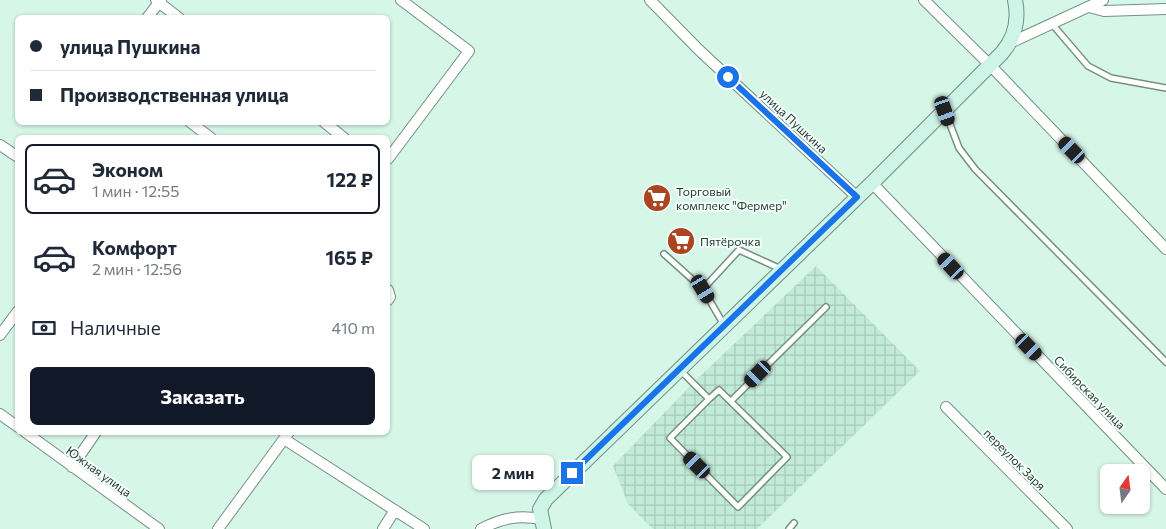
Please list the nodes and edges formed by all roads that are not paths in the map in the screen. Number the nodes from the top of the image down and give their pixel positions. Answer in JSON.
{"nodes":[{"id":1,"x":401,"y":0,"type":"edge"},
{"id":2,"x":650,"y":0,"type":"edge"},
{"id":3,"x":924,"y":0,"type":"edge"},
{"id":4,"x":1015,"y":0,"type":"edge"},
{"id":5,"x":1103,"y":0,"type":"edge"},
{"id":6,"x":158,"y":1,"type":"edge"},
{"id":7,"x":1089,"y":7,"type":"junction"},
{"id":8,"x":1166,"y":9,"type":"edge"},
{"id":9,"x":149,"y":15,"type":"edge"},
{"id":10,"x":175,"y":15,"type":"edge"},
{"id":11,"x":1052,"y":24,"type":"junction"},
{"id":12,"x":1012,"y":42,"type":"junction"},
{"id":13,"x":991,"y":66,"type":"junction"},
{"id":14,"x":1166,"y":88,"type":"edge"},
{"id":15,"x":945,"y":111,"type":"junction"},
{"id":16,"x":194,"y":125,"type":"edge"},
{"id":17,"x":328,"y":125,"type":"edge"},
{"id":18,"x":207,"y":135,"type":"edge"},
{"id":19,"x":340,"y":135,"type":"edge"},
{"id":20,"x":0,"y":145,"type":"edge"},
{"id":21,"x":15,"y":155,"type":"edge"},
{"id":22,"x":390,"y":156,"type":"edge"},
{"id":23,"x":872,"y":183,"type":"junction"},
{"id":24,"x":857,"y":197,"type":"junction"},
{"id":25,"x":1166,"y":249,"type":"edge"},
{"id":26,"x":664,"y":254,"type":"dead end"},
{"id":27,"x":782,"y":270,"type":"junction"},
{"id":28,"x":703,"y":289,"type":"junction"},
{"id":29,"x":826,"y":307,"type":"dead end"},
{"id":30,"x":15,"y":315,"type":"edge"},
{"id":31,"x":724,"y":325,"type":"junction"},
{"id":32,"x":0,"y":335,"type":"edge"},
{"id":33,"x":1166,"y":362,"type":"edge"},
{"id":34,"x":679,"y":368,"type":"junction"},
{"id":35,"x":709,"y":399,"type":"junction"},
{"id":36,"x":731,"y":401,"type":"junction"},
{"id":37,"x":946,"y":407,"type":"dead end"},
{"id":38,"x":0,"y":414,"type":"edge"},
{"id":39,"x":15,"y":425,"type":"edge"},
{"id":40,"x":29,"y":435,"type":"edge"},
{"id":41,"x":94,"y":435,"type":"edge"},
{"id":42,"x":286,"y":436,"type":"edge"},
{"id":43,"x":72,"y":467,"type":"junction"},
{"id":44,"x":1166,"y":489,"type":"edge"},
{"id":45,"x":396,"y":510,"type":"junction"},
{"id":46,"x":794,"y":523,"type":"dead end"},
{"id":47,"x":542,"y":524,"type":"edge"},
{"id":48,"x":159,"y":529,"type":"edge"},
{"id":49,"x":218,"y":529,"type":"edge"},
{"id":50,"x":383,"y":529,"type":"edge"},
{"id":51,"x":423,"y":529,"type":"edge"},
{"id":52,"x":481,"y":529,"type":"edge"},
{"id":53,"x":789,"y":529,"type":"edge"},
{"id":54,"x":1067,"y":529,"type":"edge"}],
"edges":[{"from":1,"to":22,"type":"street"},
{"from":2,"to":24,"type":"street","name":"улица Пушкина"},
{"from":3,"to":13,"type":"street"},
{"from":4,"to":12,"type":"street"},
{"from":5,"to":7,"type":"street"},
{"from":6,"to":9,"type":"street"},
{"from":6,"to":10,"type":"street"},
{"from":7,"to":8,"type":"street"},
{"from":7,"to":11,"type":"street"},
{"from":11,"to":12,"type":"street"},
{"from":11,"to":14,"type":"lane"},
{"from":12,"to":13,"type":"street"},
{"from":13,"to":15,"type":"street"},
{"from":13,"to":25,"type":"street"},
{"from":15,"to":23,"type":"street"},
{"from":15,"to":33,"type":"lane"},
{"from":16,"to":18,"type":"street"},
{"from":17,"to":19,"type":"street"},
{"from":20,"to":21,"type":"street"},
{"from":23,"to":24,"type":"street"},
{"from":23,"to":44,"type":"street","name":"Сибирская улица"},
{"from":24,"to":27,"type":"street"},
{"from":26,"to":28,"type":"lane"},
{"from":27,"to":28,"type":"lane"},
{"from":27,"to":31,"type":"street"},
{"from":28,"to":31,"type":"lane"},
{"from":29,"to":36,"type":"lane"},
{"from":30,"to":32,"type":"street"},
{"from":31,"to":34,"type":"street"},
{"from":34,"to":35,"type":"lane"},
{"from":34,"to":47,"type":"street"},
{"from":35,"to":36,"type":"lane"},
{"from":35,"to":36,"type":"lane"},
{"from":37,"to":54,"type":"street","name":"переулок Заря"},
{"from":38,"to":39,"type":"street"},
{"from":40,"to":43,"type":"street","name":"Южная улица"},
{"from":41,"to":43,"type":"street"},
{"from":42,"to":45,"type":"street"},
{"from":42,"to":49,"type":"street"},
{"from":43,"to":48,"type":"street","name":"Южная улица"},
{"from":45,"to":50,"type":"street"},
{"from":45,"to":51,"type":"street"},
{"from":46,"to":53,"type":"lane"},
{"from":47,"to":52,"type":"street"}]}
